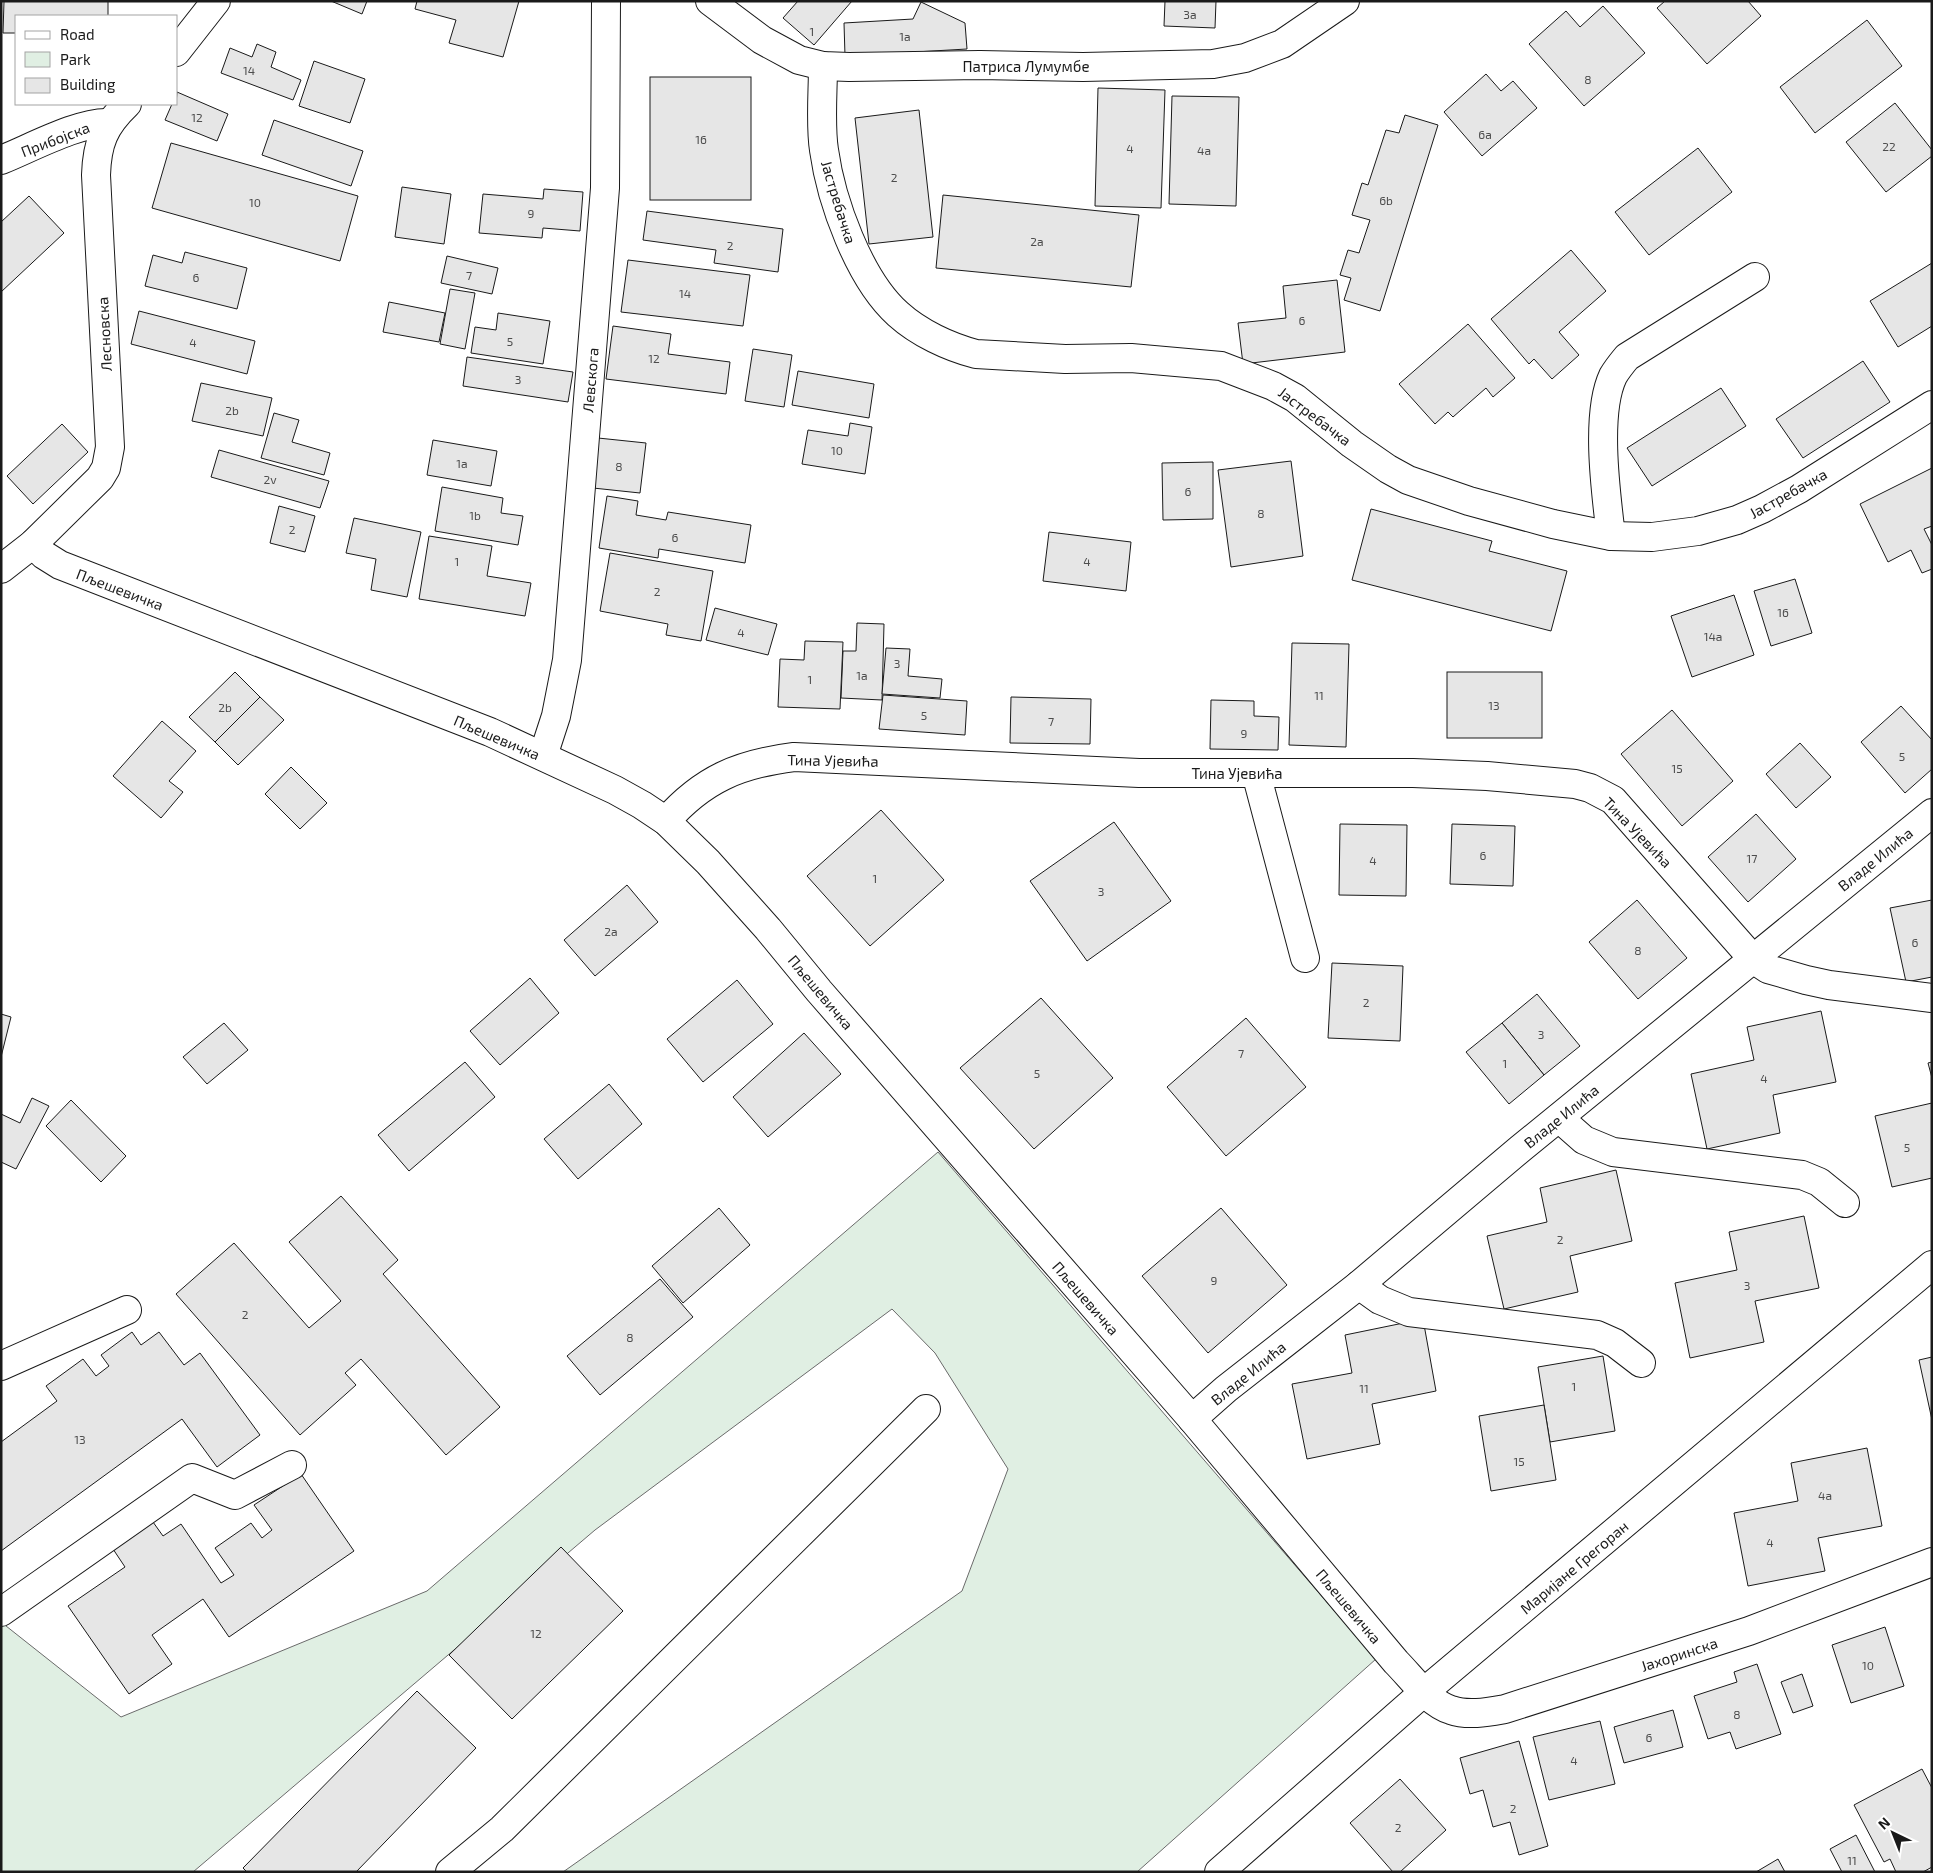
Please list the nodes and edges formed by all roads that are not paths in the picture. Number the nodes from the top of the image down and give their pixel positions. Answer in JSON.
{"nodes":[{"id":1,"x":216,"y":1,"type":"edge"},
{"id":2,"x":606,"y":1,"type":"edge"},
{"id":3,"x":710,"y":1,"type":"edge"},
{"id":4,"x":1345,"y":1,"type":"edge"},
{"id":5,"x":178,"y":49,"type":"edge"},
{"id":6,"x":823,"y":66,"type":"junction"},
{"id":7,"x":118,"y":114,"type":"edge"},
{"id":8,"x":1,"y":160,"type":"edge"},
{"id":9,"x":1755,"y":277,"type":"dead end"},
{"id":10,"x":1932,"y":405,"type":"edge"},
{"id":11,"x":1612,"y":536,"type":"junction"},
{"id":12,"x":33,"y":544,"type":"junction"},
{"id":13,"x":1,"y":569,"type":"edge"},
{"id":14,"x":543,"y":756,"type":"junction"},
{"id":15,"x":1256,"y":773,"type":"junction"},
{"id":16,"x":1932,"y":813,"type":"edge"},
{"id":17,"x":666,"y":821,"type":"junction"},
{"id":18,"x":1304,"y":958,"type":"dead end"},
{"id":19,"x":1752,"y":959,"type":"junction"},
{"id":20,"x":1932,"y":998,"type":"edge"},
{"id":21,"x":1559,"y":1118,"type":"junction"},
{"id":22,"x":1844,"y":1203,"type":"dead end"},
{"id":23,"x":1932,"y":1265,"type":"edge"},
{"id":24,"x":1360,"y":1285,"type":"junction"},
{"id":25,"x":127,"y":1310,"type":"dead end"},
{"id":26,"x":1641,"y":1363,"type":"dead end"},
{"id":27,"x":1,"y":1366,"type":"edge"},
{"id":28,"x":926,"y":1409,"type":"dead end"},
{"id":29,"x":1192,"y":1419,"type":"junction"},
{"id":30,"x":292,"y":1464,"type":"dead end"},
{"id":31,"x":1932,"y":1562,"type":"edge"},
{"id":32,"x":1,"y":1612,"type":"edge"},
{"id":33,"x":1424,"y":1692,"type":"junction"},
{"id":34,"x":450,"y":1872,"type":"edge"},
{"id":35,"x":1219,"y":1872,"type":"edge"}],
"edges":[{"from":1,"to":5,"type":"street"},
{"from":2,"to":14,"type":"street","name":"Левскога"},
{"from":3,"to":6,"type":"street","name":"Патриса Лумумбе"},
{"from":4,"to":6,"type":"street","name":"Патриса Лумумбе"},
{"from":6,"to":11,"type":"street","name":"Јастребачка"},
{"from":7,"to":8,"type":"street","name":"Прибојска"},
{"from":7,"to":12,"type":"street","name":"Лесновска"},
{"from":9,"to":11,"type":"street"},
{"from":10,"to":11,"type":"street","name":"Јастребачка"},
{"from":12,"to":13,"type":"street","name":"Лесновска"},
{"from":12,"to":14,"type":"street","name":"Пљешевичка"},
{"from":14,"to":17,"type":"street","name":"Пљешевичка"},
{"from":15,"to":17,"type":"street","name":"Тина Ујевића"},
{"from":15,"to":18,"type":"street"},
{"from":15,"to":19,"type":"street","name":"Тина Ујевића"},
{"from":16,"to":19,"type":"street","name":"Владе Илића"},
{"from":17,"to":29,"type":"street","name":"Пљешевичка"},
{"from":19,"to":20,"type":"street"},
{"from":19,"to":21,"type":"street","name":"Владе Илића"},
{"from":21,"to":22,"type":"street"},
{"from":21,"to":24,"type":"street","name":"Владе Илића"},
{"from":23,"to":33,"type":"street","name":"Маријане Грегоран"},
{"from":24,"to":26,"type":"street"},
{"from":24,"to":29,"type":"street","name":"Владе Илића"},
{"from":25,"to":27,"type":"street"},
{"from":28,"to":34,"type":"street"},
{"from":29,"to":33,"type":"street","name":"Пљешевичка"},
{"from":30,"to":32,"type":"street"},
{"from":31,"to":33,"type":"street","name":"Јахоринска"},
{"from":33,"to":35,"type":"street","name":"Маријане Грегоран"}]}
